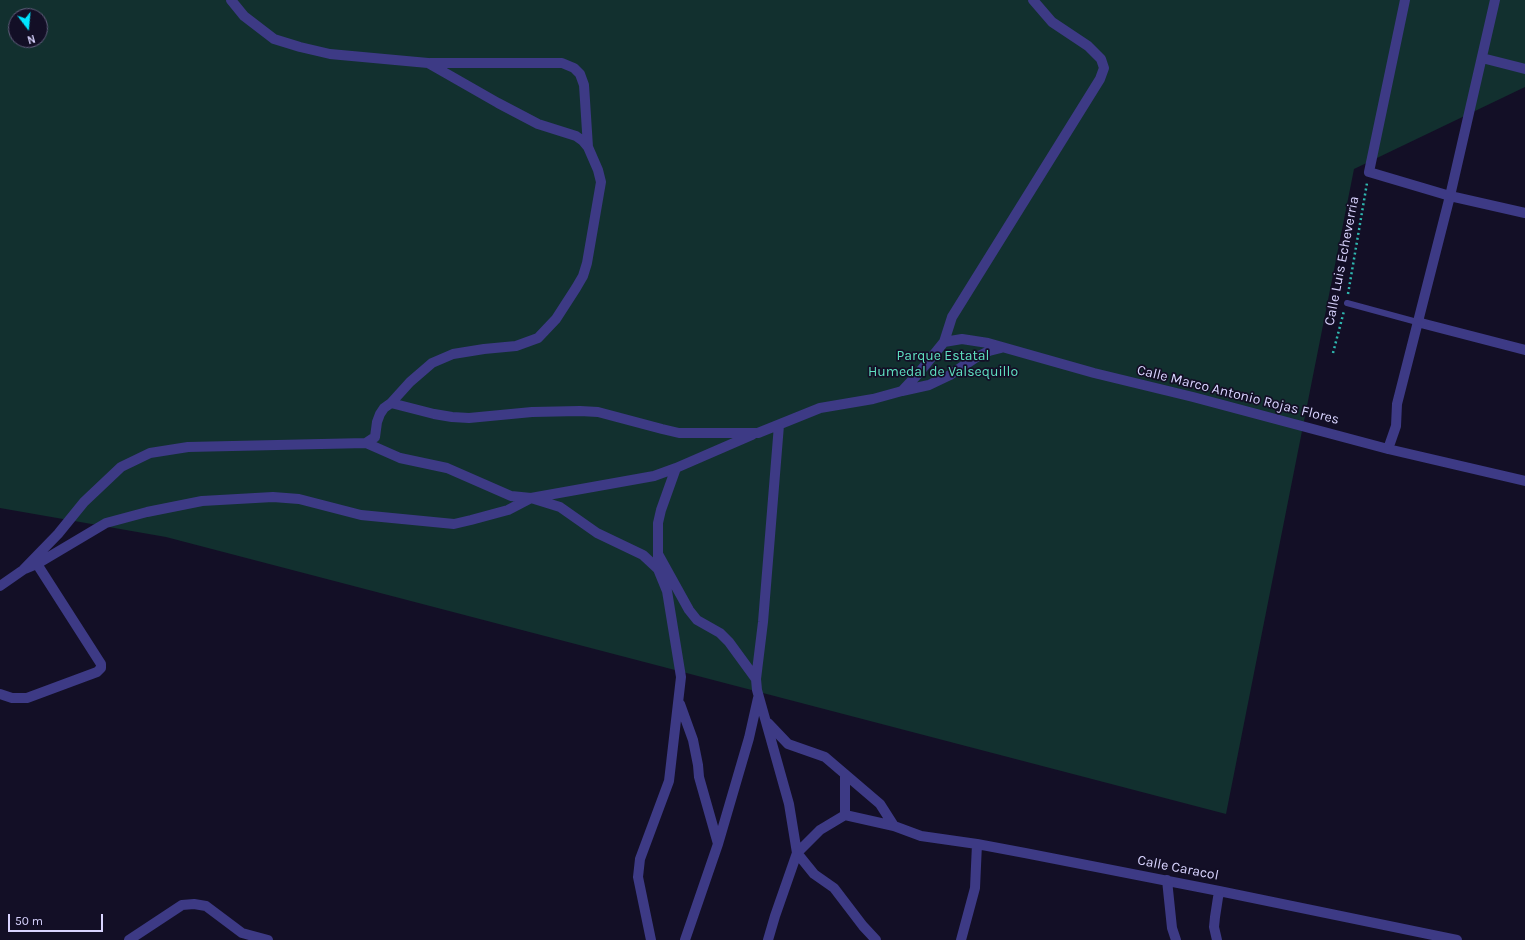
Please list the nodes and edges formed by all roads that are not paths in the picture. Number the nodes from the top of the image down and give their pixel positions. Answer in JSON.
{"nodes":[{"id":1,"x":231,"y":0,"type":"edge"},
{"id":2,"x":1033,"y":0,"type":"edge"},
{"id":3,"x":1405,"y":0,"type":"edge"},
{"id":4,"x":1495,"y":0,"type":"edge"},
{"id":5,"x":1482,"y":58,"type":"junction"},
{"id":6,"x":428,"y":64,"type":"junction"},
{"id":7,"x":1525,"y":69,"type":"edge"},
{"id":8,"x":588,"y":147,"type":"junction"},
{"id":9,"x":1450,"y":196,"type":"junction"},
{"id":10,"x":1525,"y":213,"type":"edge"},
{"id":11,"x":1347,"y":302,"type":"road end"},
{"id":12,"x":1417,"y":322,"type":"junction"},
{"id":13,"x":944,"y":342,"type":"junction"},
{"id":14,"x":1002,"y":348,"type":"junction"},
{"id":15,"x":1525,"y":350,"type":"edge"},
{"id":16,"x":902,"y":391,"type":"junction"},
{"id":17,"x":391,"y":403,"type":"junction"},
{"id":18,"x":779,"y":426,"type":"junction"},
{"id":19,"x":758,"y":433,"type":"junction"},
{"id":20,"x":366,"y":443,"type":"junction"},
{"id":21,"x":1388,"y":449,"type":"junction"},
{"id":22,"x":676,"y":468,"type":"junction"},
{"id":23,"x":1525,"y":481,"type":"edge"},
{"id":24,"x":532,"y":498,"type":"junction"},
{"id":25,"x":658,"y":554,"type":"junction"},
{"id":26,"x":37,"y":564,"type":"junction"},
{"id":27,"x":658,"y":568,"type":"junction"},
{"id":28,"x":23,"y":570,"type":"junction"},
{"id":29,"x":12,"y":577,"type":"junction"},
{"id":30,"x":0,"y":586,"type":"edge"},
{"id":31,"x":0,"y":593,"type":"edge"},
{"id":32,"x":756,"y":679,"type":"junction"},
{"id":33,"x":0,"y":694,"type":"edge"},
{"id":34,"x":758,"y":698,"type":"junction"},
{"id":35,"x":678,"y":700,"type":"junction"},
{"id":36,"x":766,"y":720,"type":"junction"},
{"id":37,"x":845,"y":774,"type":"junction"},
{"id":38,"x":845,"y":815,"type":"junction"},
{"id":39,"x":894,"y":826,"type":"junction"},
{"id":40,"x":718,"y":844,"type":"junction"},
{"id":41,"x":977,"y":844,"type":"junction"},
{"id":42,"x":797,"y":853,"type":"junction"},
{"id":43,"x":1167,"y":880,"type":"junction"},
{"id":44,"x":1219,"y":891,"type":"junction"},
{"id":45,"x":129,"y":940,"type":"edge"},
{"id":46,"x":268,"y":940,"type":"edge"},
{"id":47,"x":651,"y":940,"type":"edge"},
{"id":48,"x":685,"y":940,"type":"edge"},
{"id":49,"x":768,"y":940,"type":"edge"},
{"id":50,"x":876,"y":940,"type":"edge"},
{"id":51,"x":961,"y":940,"type":"edge"},
{"id":52,"x":1176,"y":940,"type":"edge"},
{"id":53,"x":1217,"y":940,"type":"edge"},
{"id":54,"x":1457,"y":940,"type":"edge"}],
"edges":[{"from":1,"to":6,"type":"street"},
{"from":2,"to":13,"type":"street"},
{"from":3,"to":9,"type":"street"},
{"from":4,"to":5,"type":"street"},
{"from":5,"to":7,"type":"street"},
{"from":5,"to":9,"type":"street"},
{"from":6,"to":8,"type":"street"},
{"from":6,"to":8,"type":"street"},
{"from":8,"to":17,"type":"street"},
{"from":9,"to":10,"type":"street"},
{"from":9,"to":12,"type":"street"},
{"from":11,"to":12,"type":"lane"},
{"from":12,"to":15,"type":"street"},
{"from":12,"to":21,"type":"street"},
{"from":13,"to":14,"type":"street","name":"Calle Marco Antonio Rojas Flores"},
{"from":13,"to":16,"type":"street"},
{"from":14,"to":16,"type":"street"},
{"from":14,"to":21,"type":"street","name":"Calle Marco Antonio Rojas Flores"},
{"from":16,"to":18,"type":"street"},
{"from":17,"to":19,"type":"street"},
{"from":17,"to":20,"type":"street"},
{"from":18,"to":19,"type":"street"},
{"from":18,"to":32,"type":"street"},
{"from":19,"to":22,"type":"street"},
{"from":20,"to":24,"type":"street"},
{"from":20,"to":28,"type":"street"},
{"from":21,"to":23,"type":"street","name":"Calle Marco Antonio Rojas Flores"},
{"from":22,"to":24,"type":"street"},
{"from":22,"to":25,"type":"street"},
{"from":24,"to":26,"type":"street"},
{"from":24,"to":27,"type":"street"},
{"from":25,"to":27,"type":"street"},
{"from":25,"to":32,"type":"street"},
{"from":26,"to":28,"type":"street"},
{"from":26,"to":33,"type":"street"},
{"from":27,"to":35,"type":"street"},
{"from":28,"to":29,"type":"street"},
{"from":29,"to":30,"type":"street"},
{"from":29,"to":31,"type":"street"},
{"from":32,"to":34,"type":"street"},
{"from":34,"to":36,"type":"street"},
{"from":34,"to":40,"type":"street"},
{"from":35,"to":40,"type":"street"},
{"from":35,"to":47,"type":"street"},
{"from":36,"to":37,"type":"street"},
{"from":36,"to":42,"type":"street"},
{"from":37,"to":38,"type":"street"},
{"from":37,"to":39,"type":"street"},
{"from":38,"to":39,"type":"street","name":"Calle Caracol"},
{"from":38,"to":42,"type":"street"},
{"from":39,"to":41,"type":"street","name":"Calle Caracol"},
{"from":40,"to":48,"type":"street"},
{"from":41,"to":43,"type":"street","name":"Calle Caracol"},
{"from":41,"to":51,"type":"street"},
{"from":42,"to":49,"type":"street"},
{"from":42,"to":50,"type":"street"},
{"from":43,"to":44,"type":"street","name":"Calle Caracol"},
{"from":43,"to":52,"type":"street"},
{"from":44,"to":53,"type":"street"},
{"from":44,"to":54,"type":"street","name":"Calle Caracol"},
{"from":45,"to":46,"type":"street"}]}
